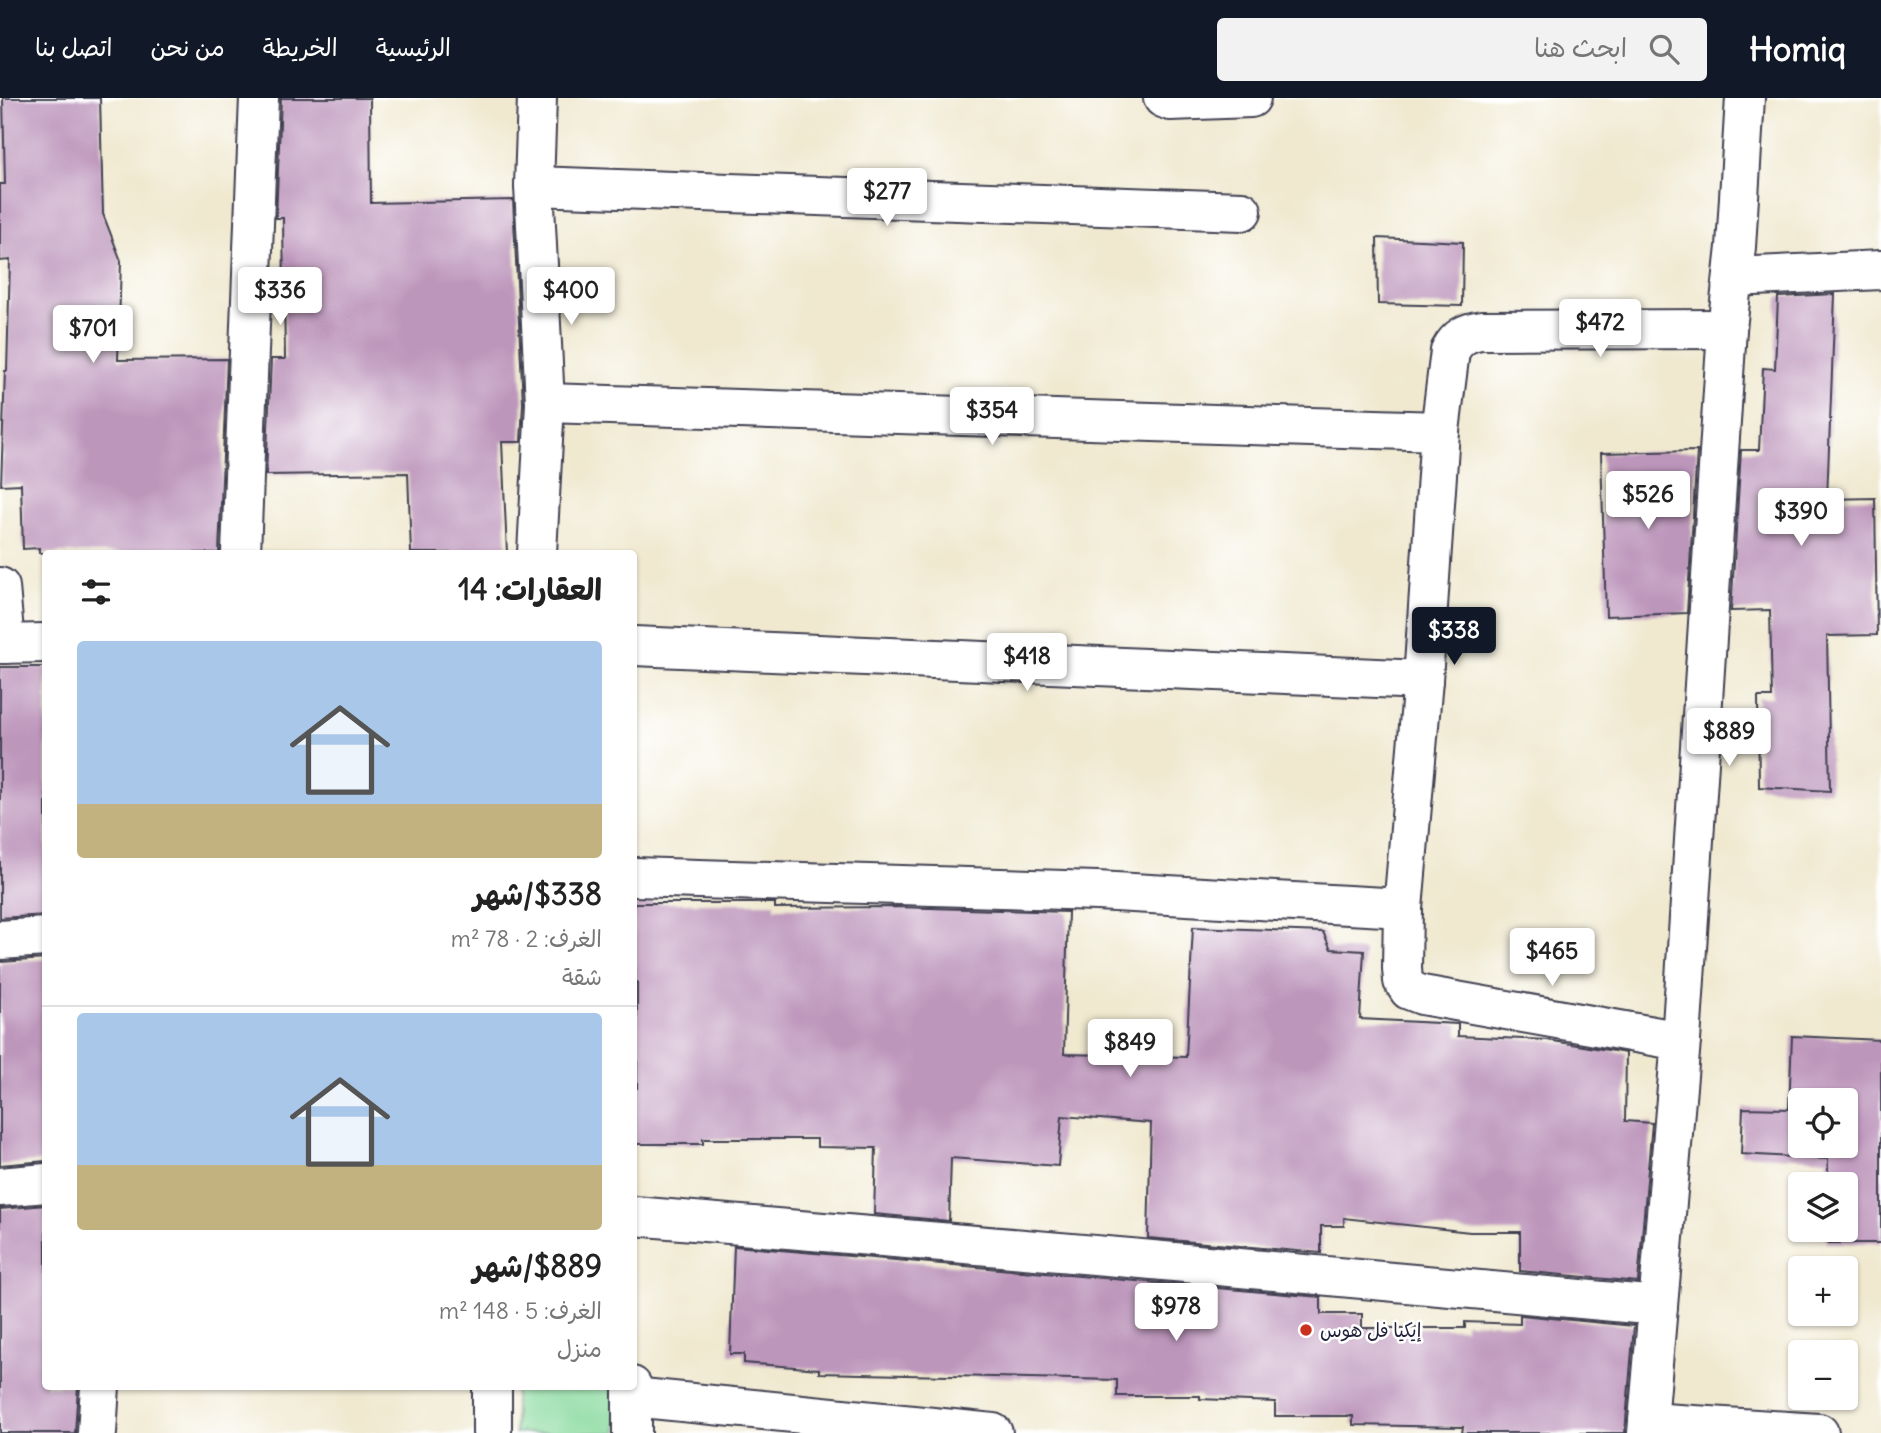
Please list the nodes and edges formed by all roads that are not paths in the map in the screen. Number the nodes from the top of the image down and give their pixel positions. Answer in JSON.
{"nodes":[{"id":1,"x":259,"y":98,"type":"edge"},
{"id":2,"x":537,"y":98,"type":"edge"},
{"id":3,"x":1163,"y":98,"type":"edge"},
{"id":4,"x":1251,"y":98,"type":"edge"},
{"id":5,"x":1745,"y":98,"type":"edge"},
{"id":6,"x":534,"y":186,"type":"junction"},
{"id":7,"x":1242,"y":211,"type":"dead end"},
{"id":8,"x":1881,"y":270,"type":"edge"},
{"id":9,"x":1733,"y":277,"type":"junction"},
{"id":10,"x":1727,"y":329,"type":"junction"},
{"id":11,"x":545,"y":403,"type":"junction"},
{"id":12,"x":1440,"y":431,"type":"junction"},
{"id":13,"x":241,"y":550,"type":"edge"},
{"id":14,"x":537,"y":550,"type":"edge"},
{"id":15,"x":0,"y":587,"type":"edge"},
{"id":16,"x":42,"y":643,"type":"edge"},
{"id":17,"x":3,"y":644,"type":"edge"},
{"id":18,"x":637,"y":646,"type":"edge"},
{"id":19,"x":1423,"y":680,"type":"junction"},
{"id":20,"x":637,"y":877,"type":"edge"},
{"id":21,"x":1403,"y":908,"type":"junction"},
{"id":22,"x":42,"y":937,"type":"edge"},
{"id":23,"x":0,"y":940,"type":"edge"},
{"id":24,"x":1681,"y":1041,"type":"junction"},
{"id":25,"x":42,"y":1183,"type":"edge"},
{"id":26,"x":0,"y":1187,"type":"edge"},
{"id":27,"x":637,"y":1216,"type":"edge"},
{"id":28,"x":1658,"y":1306,"type":"junction"},
{"id":29,"x":100,"y":1390,"type":"edge"},
{"id":30,"x":492,"y":1390,"type":"edge"},
{"id":31,"x":632,"y":1405,"type":"edge"},
{"id":32,"x":1648,"y":1427,"type":"edge"},
{"id":33,"x":97,"y":1433,"type":"edge"},
{"id":34,"x":492,"y":1433,"type":"edge"},
{"id":35,"x":993,"y":1433,"type":"edge"},
{"id":36,"x":1813,"y":1433,"type":"edge"},
{"id":37,"x":1819,"y":1433,"type":"edge"}],
"edges":[{"from":1,"to":13,"type":"street"},
{"from":2,"to":6,"type":"street"},
{"from":3,"to":4,"type":"street"},
{"from":5,"to":9,"type":"street"},
{"from":6,"to":7,"type":"street"},
{"from":6,"to":11,"type":"street"},
{"from":8,"to":9,"type":"street"},
{"from":9,"to":10,"type":"street"},
{"from":10,"to":12,"type":"street"},
{"from":10,"to":24,"type":"street"},
{"from":11,"to":12,"type":"street"},
{"from":11,"to":14,"type":"street"},
{"from":12,"to":19,"type":"street"},
{"from":15,"to":17,"type":"street"},
{"from":16,"to":17,"type":"street"},
{"from":18,"to":19,"type":"street"},
{"from":19,"to":21,"type":"street"},
{"from":20,"to":21,"type":"street"},
{"from":21,"to":24,"type":"street"},
{"from":22,"to":23,"type":"street"},
{"from":24,"to":28,"type":"street"},
{"from":25,"to":26,"type":"street"},
{"from":27,"to":28,"type":"street"},
{"from":28,"to":32,"type":"street"},
{"from":29,"to":33,"type":"street"},
{"from":30,"to":34,"type":"street"},
{"from":31,"to":35,"type":"street"},
{"from":32,"to":36,"type":"street"},
{"from":36,"to":37,"type":"street"}]}
